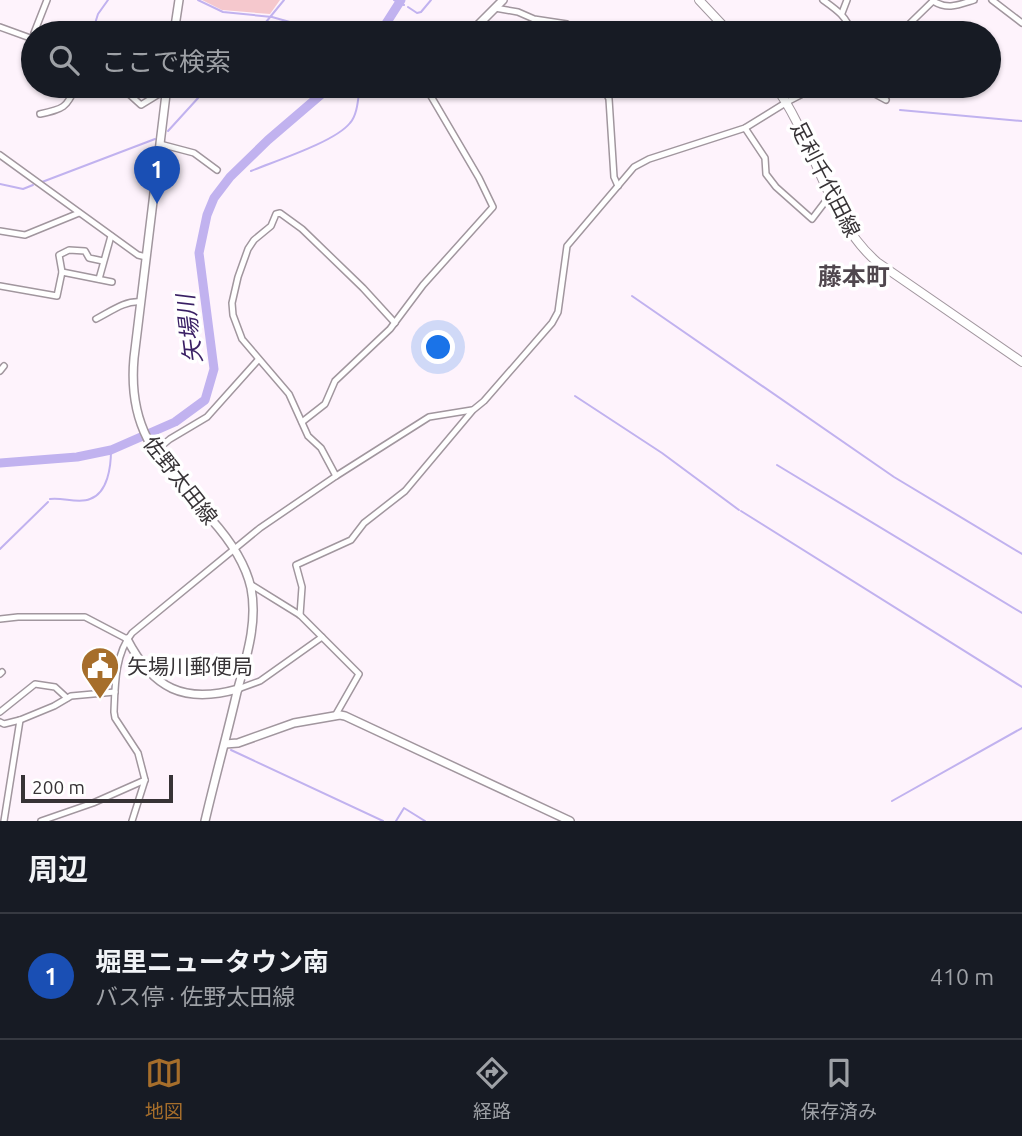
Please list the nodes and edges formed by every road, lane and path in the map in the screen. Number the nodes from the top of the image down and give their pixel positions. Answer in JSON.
{"nodes":[{"id":1,"x":47,"y":0,"type":"edge"},
{"id":2,"x":178,"y":0,"type":"edge"},
{"id":3,"x":503,"y":0,"type":"edge"},
{"id":4,"x":699,"y":0,"type":"edge"},
{"id":5,"x":823,"y":0,"type":"edge"},
{"id":6,"x":847,"y":0,"type":"edge"},
{"id":7,"x":934,"y":0,"type":"edge"},
{"id":8,"x":974,"y":0,"type":"edge"},
{"id":9,"x":992,"y":0,"type":"edge"},
{"id":10,"x":495,"y":8,"type":"junction"},
{"id":11,"x":842,"y":13,"type":"junction"},
{"id":12,"x":39,"y":21,"type":"edge"},
{"id":13,"x":175,"y":21,"type":"edge"},
{"id":14,"x":482,"y":21,"type":"edge"},
{"id":15,"x":547,"y":21,"type":"edge"},
{"id":16,"x":719,"y":21,"type":"edge"},
{"id":17,"x":847,"y":21,"type":"edge"},
{"id":18,"x":912,"y":21,"type":"edge"},
{"id":19,"x":1022,"y":23,"type":"edge"},
{"id":20,"x":0,"y":27,"type":"edge"},
{"id":21,"x":21,"y":33,"type":"edge"},
{"id":22,"x":71,"y":98,"type":"edge"},
{"id":23,"x":133,"y":98,"type":"edge"},
{"id":24,"x":151,"y":98,"type":"edge"},
{"id":25,"x":166,"y":98,"type":"edge"},
{"id":26,"x":432,"y":98,"type":"edge"},
{"id":27,"x":609,"y":98,"type":"edge"},
{"id":28,"x":784,"y":98,"type":"edge"},
{"id":29,"x":795,"y":98,"type":"edge"},
{"id":30,"x":882,"y":98,"type":"edge"},
{"id":31,"x":886,"y":100,"type":"dead end"},
{"id":32,"x":787,"y":102,"type":"junction"},
{"id":33,"x":40,"y":114,"type":"dead end"},
{"id":34,"x":745,"y":128,"type":"junction"},
{"id":35,"x":160,"y":144,"type":"junction"},
{"id":36,"x":0,"y":155,"type":"edge"},
{"id":37,"x":217,"y":170,"type":"dead end"},
{"id":38,"x":618,"y":186,"type":"junction"},
{"id":39,"x":831,"y":194,"type":"junction"},
{"id":40,"x":79,"y":213,"type":"junction"},
{"id":41,"x":0,"y":231,"type":"edge"},
{"id":42,"x":111,"y":236,"type":"junction"},
{"id":43,"x":146,"y":257,"type":"junction"},
{"id":44,"x":103,"y":261,"type":"junction"},
{"id":45,"x":62,"y":272,"type":"junction"},
{"id":46,"x":99,"y":279,"type":"junction"},
{"id":47,"x":112,"y":282,"type":"dead end"},
{"id":48,"x":0,"y":286,"type":"edge"},
{"id":49,"x":141,"y":302,"type":"junction"},
{"id":50,"x":96,"y":319,"type":"dead end"},
{"id":51,"x":395,"y":323,"type":"junction"},
{"id":52,"x":258,"y":360,"type":"junction"},
{"id":53,"x":1022,"y":362,"type":"edge"},
{"id":54,"x":473,"y":410,"type":"junction"},
{"id":55,"x":302,"y":422,"type":"junction"},
{"id":56,"x":154,"y":452,"type":"junction"},
{"id":57,"x":336,"y":476,"type":"junction"},
{"id":58,"x":234,"y":548,"type":"junction"},
{"id":59,"x":250,"y":584,"type":"junction"},
{"id":60,"x":300,"y":615,"type":"junction"},
{"id":61,"x":0,"y":620,"type":"edge"},
{"id":62,"x":322,"y":637,"type":"junction"},
{"id":63,"x":127,"y":639,"type":"junction"},
{"id":64,"x":238,"y":689,"type":"junction"},
{"id":65,"x":115,"y":692,"type":"junction"},
{"id":66,"x":67,"y":698,"type":"junction"},
{"id":67,"x":0,"y":712,"type":"edge"},
{"id":68,"x":335,"y":716,"type":"junction"},
{"id":69,"x":20,"y":720,"type":"junction"},
{"id":70,"x":0,"y":722,"type":"edge"},
{"id":71,"x":225,"y":744,"type":"junction"},
{"id":72,"x":145,"y":779,"type":"junction"},
{"id":73,"x":4,"y":821,"type":"edge"},
{"id":74,"x":41,"y":821,"type":"edge"},
{"id":75,"x":132,"y":821,"type":"edge"},
{"id":76,"x":205,"y":821,"type":"edge"},
{"id":77,"x":570,"y":821,"type":"edge"}],
"edges":[{"from":1,"to":12,"type":"street"},
{"from":2,"to":13,"type":"main road"},
{"from":3,"to":10,"type":"main road"},
{"from":4,"to":16,"type":"main road"},
{"from":5,"to":11,"type":"street"},
{"from":6,"to":11,"type":"street"},
{"from":7,"to":8,"type":"street"},
{"from":7,"to":18,"type":"street"},
{"from":9,"to":19,"type":"street"},
{"from":10,"to":14,"type":"main road"},
{"from":10,"to":15,"type":"street"},
{"from":11,"to":17,"type":"street"},
{"from":20,"to":21,"type":"street"},
{"from":22,"to":33,"type":"street"},
{"from":23,"to":24,"type":"street"},
{"from":25,"to":35,"type":"main road","name":"佐野太田線"},
{"from":26,"to":51,"type":"street"},
{"from":27,"to":38,"type":"street"},
{"from":28,"to":32,"type":"main road","name":"足利千代田線"},
{"from":29,"to":32,"type":"street"},
{"from":30,"to":31,"type":"street"},
{"from":32,"to":34,"type":"street"},
{"from":32,"to":39,"type":"main road","name":"足利千代田線"},
{"from":34,"to":38,"type":"street"},
{"from":34,"to":39,"type":"street"},
{"from":35,"to":37,"type":"street"},
{"from":35,"to":43,"type":"main road","name":"佐野太田線"},
{"from":36,"to":40,"type":"street"},
{"from":38,"to":54,"type":"street"},
{"from":39,"to":53,"type":"main road","name":"足利千代田線"},
{"from":40,"to":41,"type":"street"},
{"from":40,"to":42,"type":"street"},
{"from":42,"to":43,"type":"street"},
{"from":42,"to":44,"type":"street"},
{"from":43,"to":49,"type":"main road","name":"佐野太田線"},
{"from":44,"to":45,"type":"street"},
{"from":44,"to":46,"type":"street"},
{"from":45,"to":46,"type":"street"},
{"from":45,"to":48,"type":"street"},
{"from":46,"to":47,"type":"street"},
{"from":49,"to":50,"type":"street"},
{"from":49,"to":56,"type":"main road","name":"佐野太田線"},
{"from":51,"to":52,"type":"street"},
{"from":51,"to":55,"type":"street"},
{"from":52,"to":55,"type":"street"},
{"from":52,"to":56,"type":"street"},
{"from":54,"to":57,"type":"street"},
{"from":54,"to":60,"type":"street"},
{"from":55,"to":57,"type":"street"},
{"from":56,"to":58,"type":"main road","name":"佐野太田線"},
{"from":57,"to":58,"type":"street"},
{"from":58,"to":59,"type":"main road","name":"佐野太田線"},
{"from":58,"to":63,"type":"street"},
{"from":59,"to":60,"type":"street"},
{"from":59,"to":64,"type":"main road","name":"佐野太田線"},
{"from":60,"to":62,"type":"street"},
{"from":61,"to":63,"type":"street"},
{"from":62,"to":64,"type":"street"},
{"from":62,"to":68,"type":"street"},
{"from":63,"to":64,"type":"main road"},
{"from":63,"to":65,"type":"street"},
{"from":64,"to":71,"type":"main road","name":"佐野太田線"},
{"from":65,"to":66,"type":"street"},
{"from":65,"to":72,"type":"street"},
{"from":66,"to":67,"type":"street"},
{"from":66,"to":69,"type":"street"},
{"from":68,"to":71,"type":"main road"},
{"from":68,"to":77,"type":"main road"},
{"from":69,"to":70,"type":"street"},
{"from":69,"to":73,"type":"street"},
{"from":71,"to":76,"type":"main road","name":"佐野太田線"},
{"from":72,"to":74,"type":"street"},
{"from":72,"to":75,"type":"street"}]}
